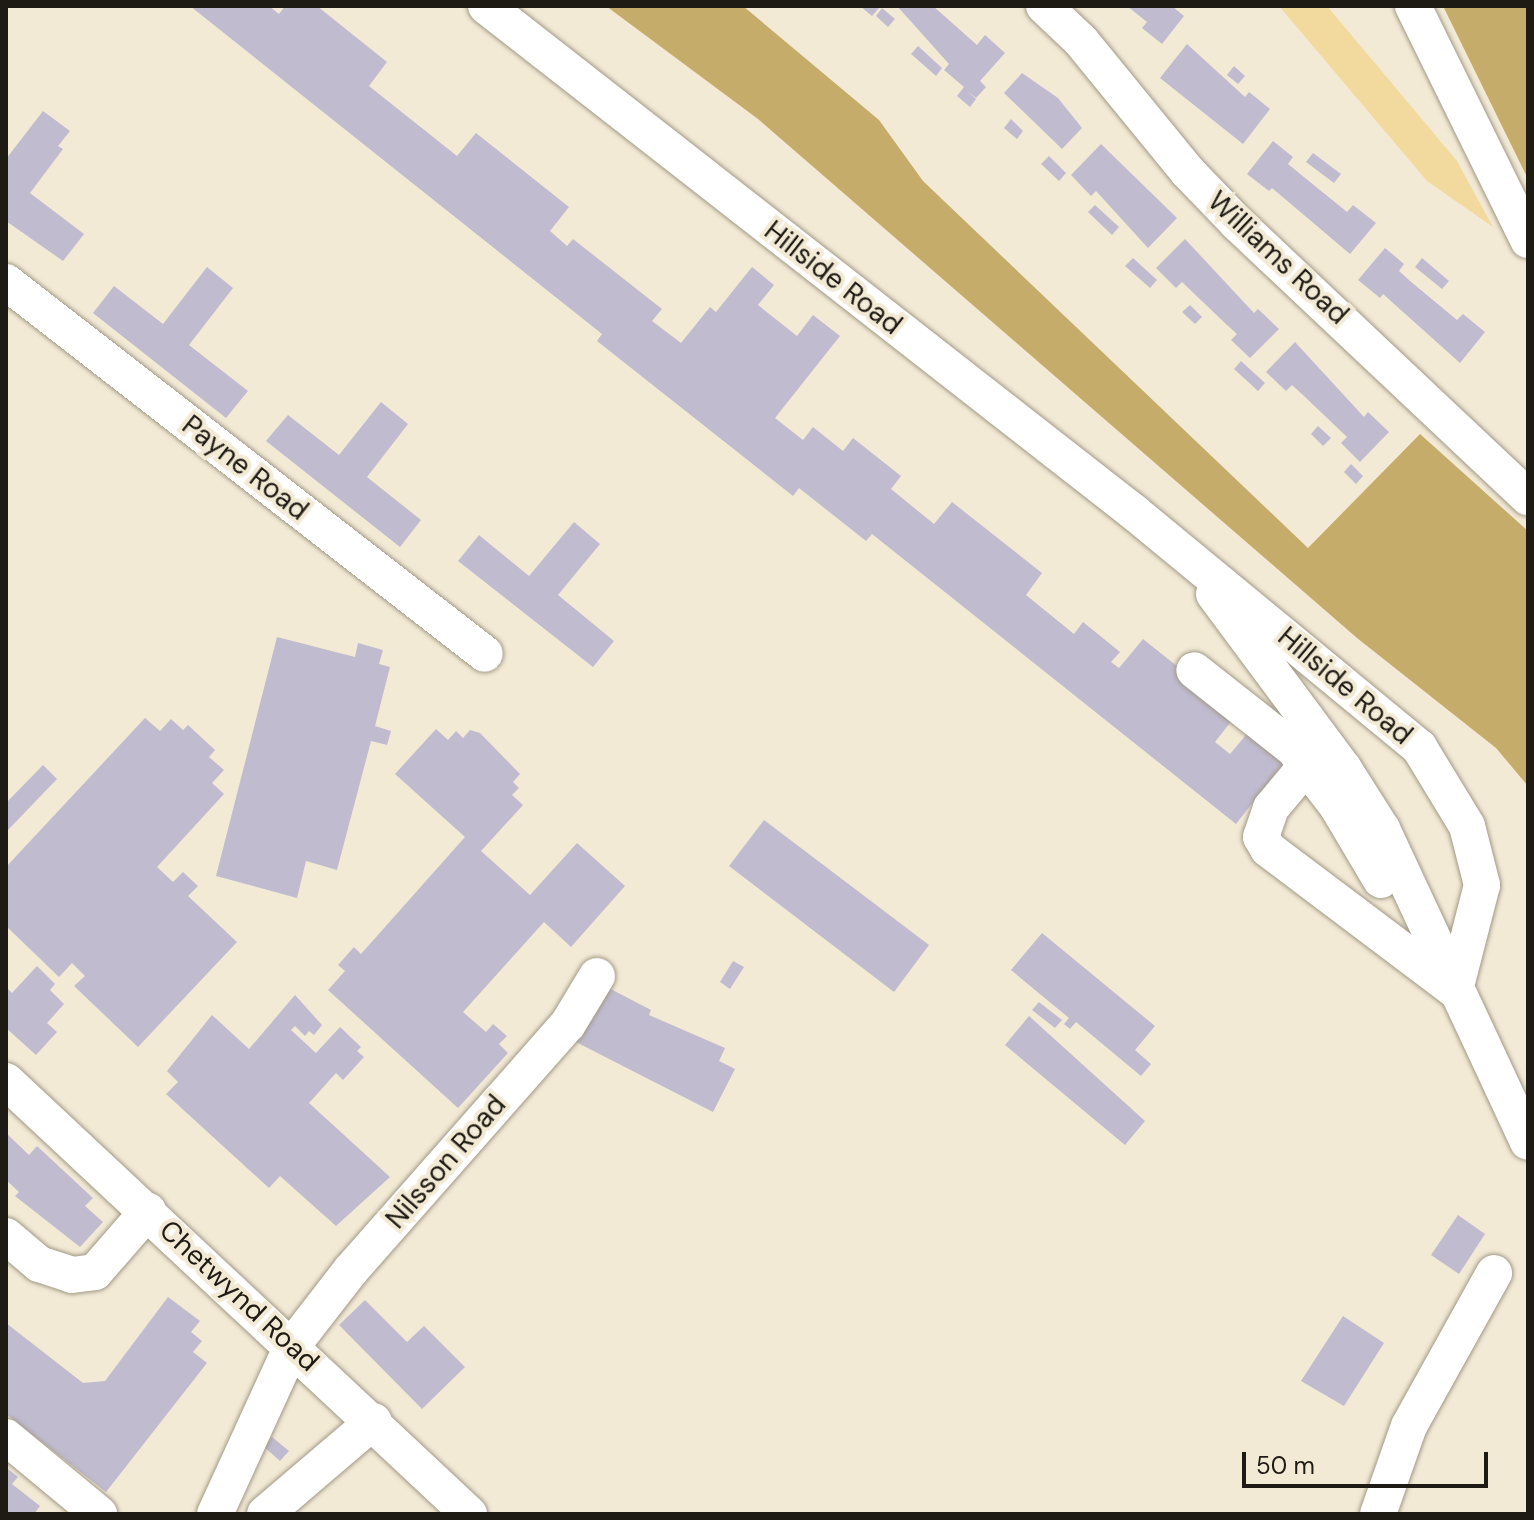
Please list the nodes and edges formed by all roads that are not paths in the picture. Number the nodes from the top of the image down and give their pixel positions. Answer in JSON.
{"nodes":[{"id":1,"x":486,"y":6,"type":"edge"},
{"id":2,"x":1044,"y":6,"type":"edge"},
{"id":3,"x":1413,"y":6,"type":"edge"},
{"id":4,"x":1528,"y":240,"type":"edge"},
{"id":5,"x":6,"y":282,"type":"edge"},
{"id":6,"x":1528,"y":497,"type":"edge"},
{"id":7,"x":1180,"y":549,"type":"junction"},
{"id":8,"x":485,"y":654,"type":"dead end"},
{"id":9,"x":1194,"y":670,"type":"dead end"},
{"id":10,"x":1306,"y":766,"type":"junction"},
{"id":11,"x":1381,"y":880,"type":"dead end"},
{"id":12,"x":597,"y":976,"type":"dead end"},
{"id":13,"x":1455,"y":990,"type":"junction"},
{"id":14,"x":6,"y":1081,"type":"edge"},
{"id":15,"x":1528,"y":1142,"type":"edge"},
{"id":16,"x":148,"y":1211,"type":"junction"},
{"id":17,"x":6,"y":1236,"type":"edge"},
{"id":18,"x":1494,"y":1273,"type":"dead end"},
{"id":19,"x":292,"y":1346,"type":"junction"},
{"id":20,"x":374,"y":1421,"type":"junction"},
{"id":21,"x":6,"y":1437,"type":"edge"},
{"id":22,"x":99,"y":1514,"type":"edge"},
{"id":23,"x":215,"y":1514,"type":"edge"},
{"id":24,"x":265,"y":1514,"type":"edge"},
{"id":25,"x":469,"y":1514,"type":"edge"},
{"id":26,"x":1378,"y":1514,"type":"edge"}],
"edges":[{"from":1,"to":7,"type":"street","name":"Hillside Road"},
{"from":2,"to":6,"type":"street","name":"Williams Road"},
{"from":3,"to":4,"type":"street"},
{"from":5,"to":8,"type":"street","name":"Payne Road"},
{"from":7,"to":13,"type":"street","name":"Hillside Road"},
{"from":7,"to":13,"type":"street","name":"Hillside Road"},
{"from":9,"to":10,"type":"street"},
{"from":10,"to":11,"type":"street"},
{"from":10,"to":13,"type":"street"},
{"from":12,"to":19,"type":"street","name":"Nilsson Road"},
{"from":13,"to":15,"type":"street","name":"Hillside Road"},
{"from":14,"to":16,"type":"street","name":"Chetwynd Road"},
{"from":16,"to":17,"type":"street"},
{"from":16,"to":19,"type":"street","name":"Chetwynd Road"},
{"from":18,"to":26,"type":"street"},
{"from":19,"to":20,"type":"street","name":"Chetwynd Road"},
{"from":19,"to":23,"type":"street","name":"Nilsson Road"},
{"from":20,"to":24,"type":"street"},
{"from":20,"to":25,"type":"street","name":"Chetwynd Road"},
{"from":21,"to":22,"type":"street"}]}
